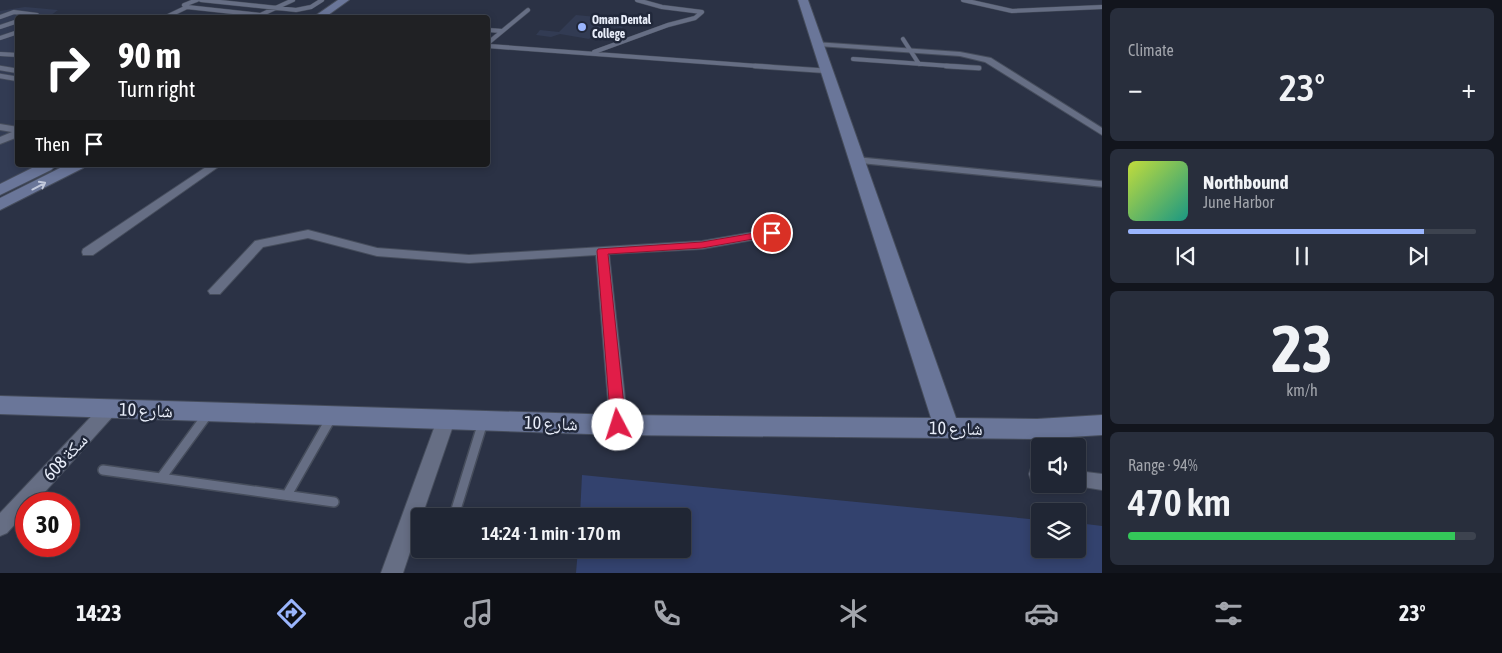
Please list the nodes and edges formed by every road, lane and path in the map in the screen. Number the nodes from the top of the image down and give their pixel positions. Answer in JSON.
{"nodes":[{"id":1,"x":197,"y":0,"type":"edge"},
{"id":2,"x":201,"y":0,"type":"edge"},
{"id":3,"x":279,"y":0,"type":"edge"},
{"id":4,"x":322,"y":0,"type":"edge"},
{"id":5,"x":637,"y":0,"type":"edge"},
{"id":6,"x":803,"y":0,"type":"edge"},
{"id":7,"x":963,"y":0,"type":"edge"},
{"id":8,"x":292,"y":1,"type":"edge"},
{"id":9,"x":348,"y":2,"type":"edge"},
{"id":10,"x":187,"y":6,"type":"junction"},
{"id":11,"x":275,"y":8,"type":"junction"},
{"id":12,"x":1102,"y":8,"type":"edge"},
{"id":13,"x":528,"y":10,"type":"dead end"},
{"id":14,"x":37,"y":15,"type":"edge"},
{"id":15,"x":170,"y":15,"type":"edge"},
{"id":16,"x":260,"y":15,"type":"joint"},
{"id":17,"x":323,"y":15,"type":"edge"},
{"id":18,"x":337,"y":15,"type":"edge"},
{"id":19,"x":0,"y":17,"type":"edge"},
{"id":20,"x":15,"y":22,"type":"edge"},
{"id":21,"x":0,"y":27,"type":"edge"},
{"id":22,"x":490,"y":30,"type":"edge"},
{"id":23,"x":502,"y":31,"type":"junction"},
{"id":24,"x":15,"y":33,"type":"edge"},
{"id":25,"x":0,"y":38,"type":"edge"},
{"id":26,"x":903,"y":39,"type":"dead end"},
{"id":27,"x":490,"y":40,"type":"edge"},
{"id":28,"x":818,"y":44,"type":"junction"},
{"id":29,"x":490,"y":45,"type":"edge"},
{"id":30,"x":912,"y":51,"type":"junction"},
{"id":31,"x":592,"y":53,"type":"junction"},
{"id":32,"x":1,"y":55,"type":"edge"},
{"id":33,"x":15,"y":55,"type":"edge"},
{"id":34,"x":853,"y":60,"type":"dead end"},
{"id":35,"x":0,"y":61,"type":"edge"},
{"id":36,"x":919,"y":64,"type":"junction"},
{"id":37,"x":0,"y":68,"type":"edge"},
{"id":38,"x":980,"y":68,"type":"dead end"},
{"id":39,"x":15,"y":70,"type":"edge"},
{"id":40,"x":828,"y":71,"type":"junction"},
{"id":41,"x":0,"y":76,"type":"edge"},
{"id":42,"x":15,"y":78,"type":"edge"},
{"id":43,"x":0,"y":127,"type":"edge"},
{"id":44,"x":15,"y":131,"type":"edge"},
{"id":45,"x":1102,"y":132,"type":"edge"},
{"id":46,"x":15,"y":134,"type":"edge"},
{"id":47,"x":1,"y":141,"type":"edge"},
{"id":48,"x":15,"y":143,"type":"edge"},
{"id":49,"x":858,"y":160,"type":"junction"},
{"id":50,"x":46,"y":167,"type":"edge"},
{"id":51,"x":74,"y":167,"type":"edge"},
{"id":52,"x":213,"y":167,"type":"edge"},
{"id":53,"x":1102,"y":184,"type":"edge"},
{"id":54,"x":0,"y":190,"type":"edge"},
{"id":55,"x":0,"y":205,"type":"edge"},
{"id":56,"x":772,"y":233,"type":"dead end"},
{"id":57,"x":602,"y":251,"type":"junction"},
{"id":58,"x":88,"y":252,"type":"dead end"},
{"id":59,"x":215,"y":291,"type":"dead end"},
{"id":60,"x":0,"y":405,"type":"edge"},
{"id":61,"x":109,"y":409,"type":"junction"},
{"id":62,"x":208,"y":412,"type":"junction"},
{"id":63,"x":332,"y":418,"type":"junction"},
{"id":64,"x":446,"y":420,"type":"junction"},
{"id":65,"x":483,"y":422,"type":"junction"},
{"id":66,"x":618,"y":425,"type":"junction"},
{"id":67,"x":1102,"y":425,"type":"edge"},
{"id":68,"x":947,"y":428,"type":"junction"},
{"id":69,"x":103,"y":470,"type":"dead end"},
{"id":70,"x":162,"y":478,"type":"junction"},
{"id":71,"x":1086,"y":480,"type":"edge"},
{"id":72,"x":1102,"y":482,"type":"edge"},
{"id":73,"x":287,"y":495,"type":"junction"},
{"id":74,"x":334,"y":502,"type":"dead end"},
{"id":75,"x":456,"y":508,"type":"edge"},
{"id":76,"x":0,"y":527,"type":"edge"},
{"id":77,"x":392,"y":573,"type":"edge"}],
"edges":[{"from":1,"to":10,"type":"lane"},
{"from":2,"to":11,"type":"lane"},
{"from":3,"to":8,"type":"lane"},
{"from":4,"to":11,"type":"lane"},
{"from":5,"to":31,"type":"lane"},
{"from":6,"to":28,"type":"street"},
{"from":7,"to":12,"type":"lane"},
{"from":8,"to":11,"type":"lane"},
{"from":9,"to":17,"type":"street"},
{"from":9,"to":18,"type":"street"},
{"from":10,"to":15,"type":"lane"},
{"from":10,"to":16,"type":"lane"},
{"from":11,"to":16,"type":"lane"},
{"from":13,"to":23,"type":"lane"},
{"from":14,"to":19,"type":"lane"},
{"from":20,"to":21,"type":"lane"},
{"from":22,"to":23,"type":"lane"},
{"from":23,"to":27,"type":"lane"},
{"from":24,"to":25,"type":"lane"},
{"from":26,"to":30,"type":"lane"},
{"from":28,"to":30,"type":"street"},
{"from":28,"to":40,"type":"street"},
{"from":29,"to":31,"type":"lane"},
{"from":30,"to":36,"type":"lane"},
{"from":30,"to":45,"type":"street"},
{"from":31,"to":40,"type":"lane"},
{"from":32,"to":33,"type":"lane"},
{"from":33,"to":35,"type":"lane"},
{"from":34,"to":36,"type":"lane"},
{"from":36,"to":38,"type":"lane"},
{"from":37,"to":39,"type":"lane"},
{"from":40,"to":49,"type":"street"},
{"from":41,"to":42,"type":"lane"},
{"from":43,"to":44,"type":"street"},
{"from":46,"to":47,"type":"street"},
{"from":47,"to":48,"type":"street"},
{"from":49,"to":53,"type":"lane"},
{"from":49,"to":68,"type":"street"},
{"from":50,"to":54,"type":"street"},
{"from":55,"to":51,"type":"street","one_way":true},
{"from":52,"to":58,"type":"street"},
{"from":56,"to":57,"type":"street"},
{"from":57,"to":59,"type":"street"},
{"from":57,"to":66,"type":"street"},
{"from":60,"to":61,"type":"street","name":"شارع 10"},
{"from":61,"to":62,"type":"street","name":"شارع 10"},
{"from":61,"to":76,"type":"street","name":"سكة 608"},
{"from":62,"to":63,"type":"street","name":"شارع 10"},
{"from":62,"to":70,"type":"lane"},
{"from":63,"to":64,"type":"street","name":"شارع 10"},
{"from":63,"to":73,"type":"lane"},
{"from":64,"to":65,"type":"street","name":"شارع 10"},
{"from":64,"to":77,"type":"street"},
{"from":65,"to":66,"type":"street","name":"شارع 10"},
{"from":65,"to":75,"type":"lane"},
{"from":66,"to":68,"type":"street","name":"شارع 10"},
{"from":67,"to":68,"type":"street","name":"شارع 10"},
{"from":69,"to":70,"type":"lane"},
{"from":70,"to":73,"type":"lane"},
{"from":71,"to":72,"type":"street"},
{"from":73,"to":74,"type":"lane"}]}
